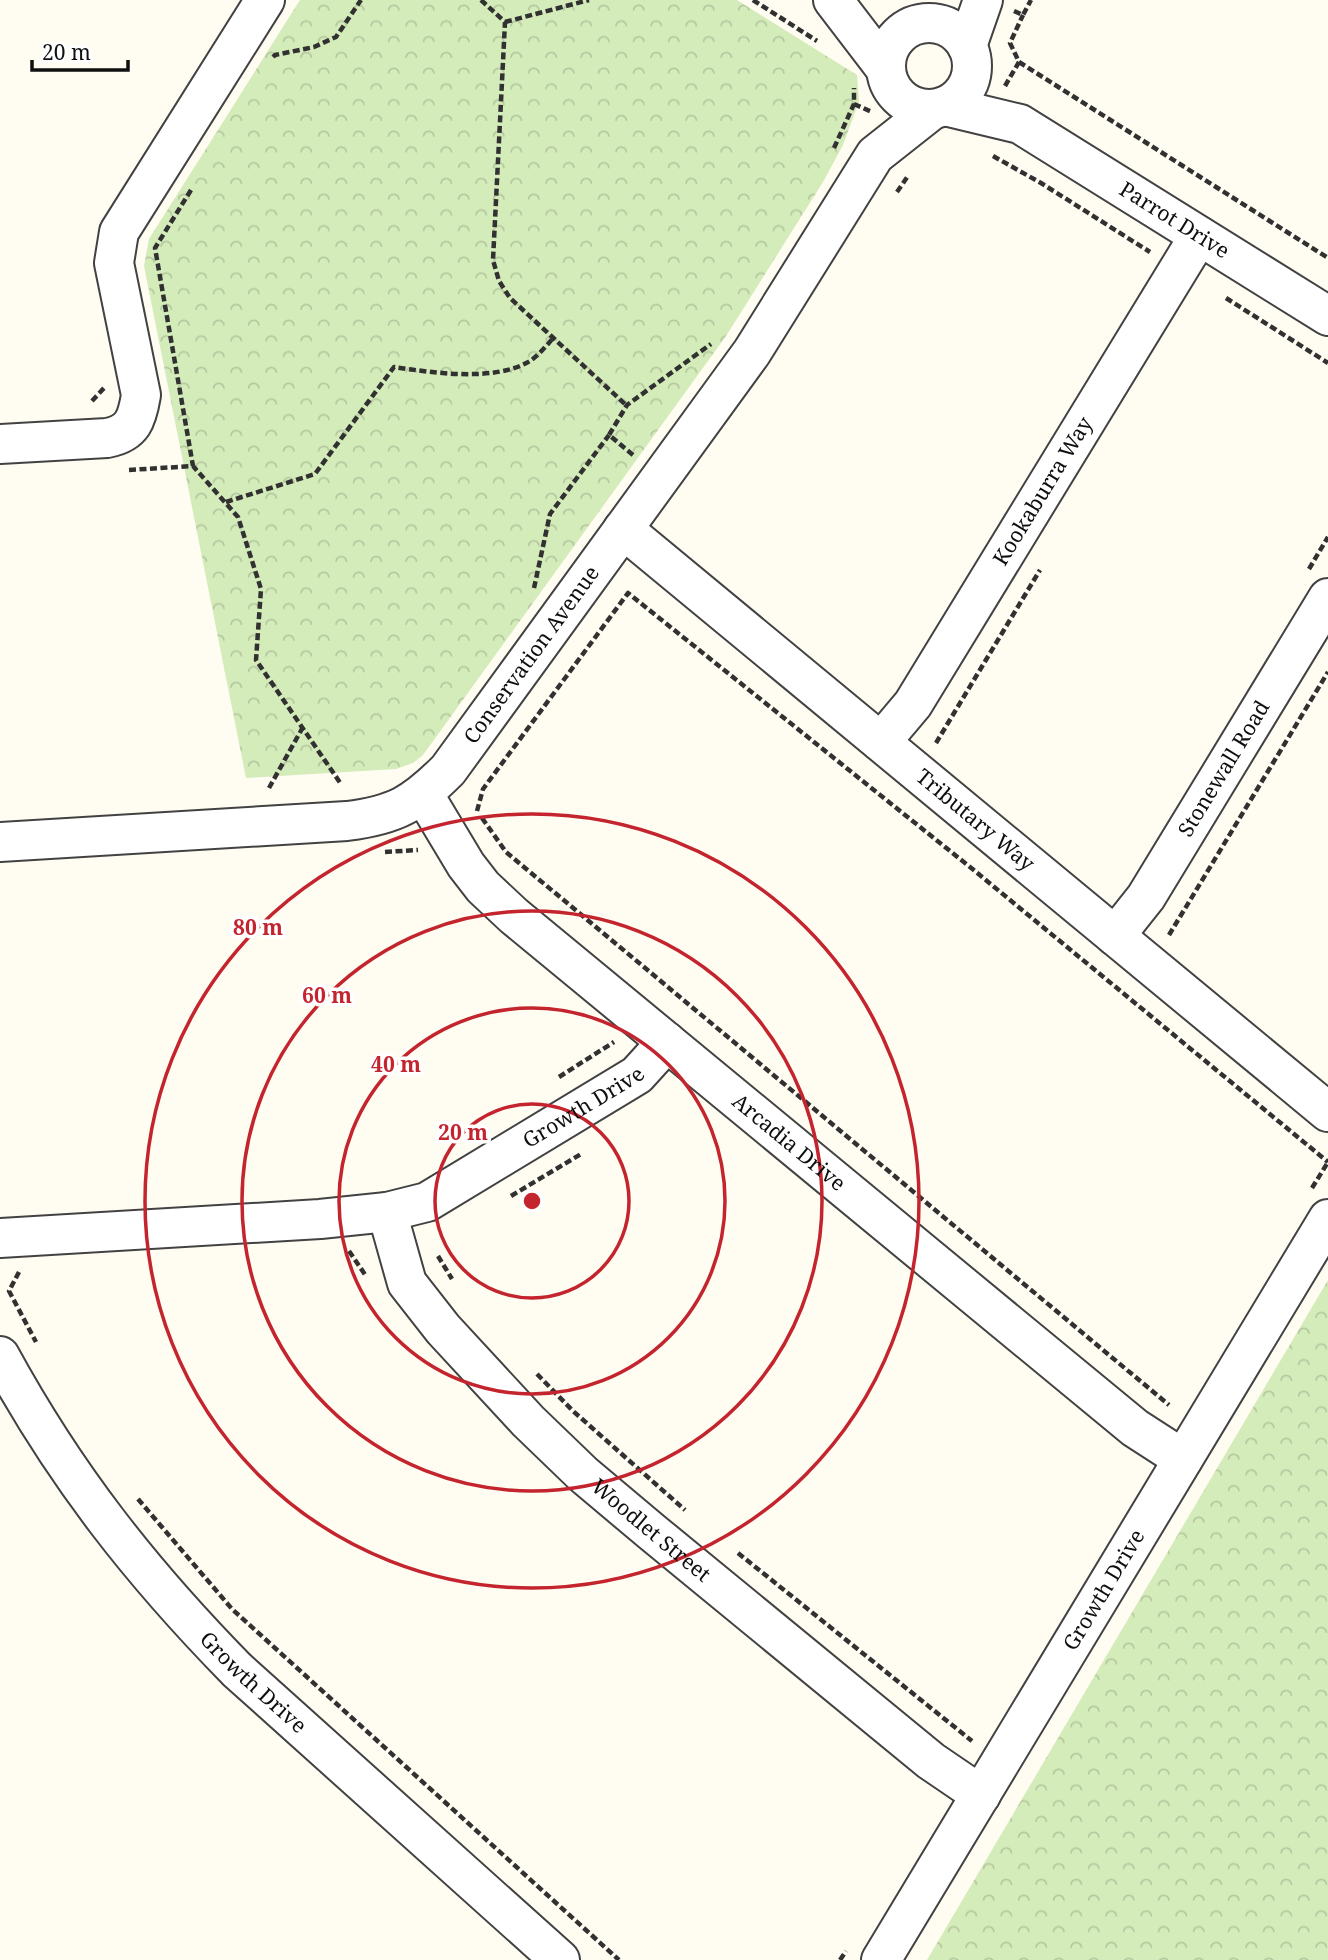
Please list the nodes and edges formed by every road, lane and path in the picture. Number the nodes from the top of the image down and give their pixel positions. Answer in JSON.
{"nodes":[{"id":1,"x":265,"y":0,"type":"edge"},
{"id":2,"x":360,"y":0,"type":"edge"},
{"id":3,"x":481,"y":0,"type":"edge"},
{"id":4,"x":589,"y":0,"type":"edge"},
{"id":5,"x":753,"y":0,"type":"edge"},
{"id":6,"x":833,"y":0,"type":"edge"},
{"id":7,"x":839,"y":0,"type":"edge"},
{"id":8,"x":983,"y":0,"type":"edge"},
{"id":9,"x":931,"y":16,"type":"edge"},
{"id":10,"x":505,"y":22,"type":"junction"},
{"id":11,"x":818,"y":42,"type":"dead end"},
{"id":12,"x":970,"y":54,"type":"junction"},
{"id":13,"x":1019,"y":62,"type":"dead end"},
{"id":14,"x":268,"y":66,"type":"dead end"},
{"id":15,"x":874,"y":76,"type":"junction"},
{"id":16,"x":938,"y":108,"type":"junction"},
{"id":17,"x":1020,"y":124,"type":"junction"},
{"id":18,"x":834,"y":149,"type":"dead end"},
{"id":19,"x":875,"y":155,"type":"junction"},
{"id":20,"x":197,"y":180,"type":"dead end"},
{"id":21,"x":1199,"y":236,"type":"junction"},
{"id":22,"x":1328,"y":258,"type":"edge"},
{"id":23,"x":1328,"y":316,"type":"edge"},
{"id":24,"x":554,"y":337,"type":"junction"},
{"id":25,"x":719,"y":339,"type":"dead end"},
{"id":26,"x":627,"y":405,"type":"junction"},
{"id":27,"x":609,"y":435,"type":"junction"},
{"id":28,"x":0,"y":444,"type":"edge"},
{"id":29,"x":193,"y":466,"type":"junction"},
{"id":30,"x":127,"y":470,"type":"dead end"},
{"id":31,"x":661,"y":477,"type":"junction"},
{"id":32,"x":226,"y":502,"type":"junction"},
{"id":33,"x":623,"y":529,"type":"junction"},
{"id":34,"x":534,"y":591,"type":"dead end"},
{"id":35,"x":1328,"y":598,"type":"edge"},
{"id":36,"x":1328,"y":673,"type":"edge"},
{"id":37,"x":303,"y":727,"type":"junction"},
{"id":38,"x":881,"y":742,"type":"junction"},
{"id":39,"x":350,"y":783,"type":"dead end"},
{"id":40,"x":341,"y":784,"type":"junction"},
{"id":41,"x":329,"y":785,"type":"dead end"},
{"id":42,"x":281,"y":788,"type":"dead end"},
{"id":43,"x":424,"y":795,"type":"junction"},
{"id":44,"x":0,"y":842,"type":"edge"},
{"id":45,"x":1115,"y":936,"type":"junction"},
{"id":46,"x":1166,"y":941,"type":"dead end"},
{"id":47,"x":667,"y":1042,"type":"junction"},
{"id":48,"x":1328,"y":1112,"type":"edge"},
{"id":49,"x":1328,"y":1162,"type":"edge"},
{"id":50,"x":387,"y":1212,"type":"junction"},
{"id":51,"x":1328,"y":1219,"type":"edge"},
{"id":52,"x":0,"y":1238,"type":"edge"},
{"id":53,"x":435,"y":1251,"type":"dead end"},
{"id":54,"x":457,"y":1287,"type":"dead end"},
{"id":55,"x":0,"y":1356,"type":"edge"},
{"id":56,"x":536,"y":1373,"type":"dead end"},
{"id":57,"x":1175,"y":1410,"type":"dead end"},
{"id":58,"x":1183,"y":1459,"type":"junction"},
{"id":59,"x":695,"y":1518,"type":"dead end"},
{"id":60,"x":738,"y":1553,"type":"dead end"},
{"id":61,"x":972,"y":1741,"type":"dead end"},
{"id":62,"x":981,"y":1795,"type":"junction"},
{"id":63,"x":559,"y":1960,"type":"edge"},
{"id":64,"x":881,"y":1960,"type":"edge"}],
"edges":[{"from":1,"to":28,"type":"street"},
{"from":2,"to":14,"type":"path"},
{"from":3,"to":10,"type":"path"},
{"from":4,"to":10,"type":"path"},
{"from":5,"to":11,"type":"path"},
{"from":6,"to":15,"type":"street"},
{"from":7,"to":9,"type":"street"},
{"from":8,"to":12,"type":"street"},
{"from":9,"to":12,"type":"street"},
{"from":9,"to":15,"type":"street"},
{"from":10,"to":24,"type":"path"},
{"from":12,"to":16,"type":"street"},
{"from":12,"to":17,"type":"street","name":"Parrot Drive"},
{"from":13,"to":22,"type":"path"},
{"from":15,"to":16,"type":"street"},
{"from":15,"to":18,"type":"path"},
{"from":15,"to":19,"type":"street","name":"Conservation Avenue"},
{"from":16,"to":17,"type":"street","name":"Parrot Drive"},
{"from":16,"to":19,"type":"street","name":"Conservation Avenue"},
{"from":17,"to":21,"type":"street","name":"Parrot Drive"},
{"from":19,"to":31,"type":"street","name":"Conservation Avenue"},
{"from":20,"to":29,"type":"path"},
{"from":21,"to":23,"type":"street","name":"Parrot Drive"},
{"from":21,"to":38,"type":"street","name":"Kookaburra Way"},
{"from":24,"to":26,"type":"path"},
{"from":24,"to":32,"type":"path"},
{"from":25,"to":26,"type":"path"},
{"from":26,"to":27,"type":"path"},
{"from":27,"to":31,"type":"path"},
{"from":27,"to":34,"type":"path"},
{"from":29,"to":30,"type":"path"},
{"from":29,"to":32,"type":"path"},
{"from":31,"to":33,"type":"street","name":"Conservation Avenue"},
{"from":32,"to":37,"type":"path"},
{"from":33,"to":38,"type":"street","name":"Tributary Way"},
{"from":33,"to":43,"type":"street","name":"Conservation Avenue"},
{"from":35,"to":45,"type":"street","name":"Stonewall Road"},
{"from":36,"to":46,"type":"path"},
{"from":37,"to":40,"type":"path"},
{"from":37,"to":42,"type":"path"},
{"from":38,"to":45,"type":"street","name":"Tributary Way"},
{"from":39,"to":40,"type":"path"},
{"from":40,"to":41,"type":"path"},
{"from":43,"to":44,"type":"street","name":"Conservation Avenue"},
{"from":43,"to":47,"type":"street","name":"Arcadia Drive"},
{"from":45,"to":48,"type":"street","name":"Tributary Way"},
{"from":47,"to":50,"type":"street","name":"Growth Drive"},
{"from":47,"to":58,"type":"street","name":"Arcadia Drive"},
{"from":49,"to":57,"type":"path"},
{"from":50,"to":52,"type":"street","name":"Growth Drive"},
{"from":50,"to":62,"type":"street","name":"Woodlet Street"},
{"from":51,"to":58,"type":"street","name":"Growth Drive"},
{"from":53,"to":54,"type":"path"},
{"from":55,"to":63,"type":"street","name":"Growth Drive"},
{"from":56,"to":59,"type":"path"},
{"from":58,"to":62,"type":"street","name":"Growth Drive"},
{"from":60,"to":61,"type":"path"},
{"from":62,"to":64,"type":"street","name":"Growth Drive"}]}
